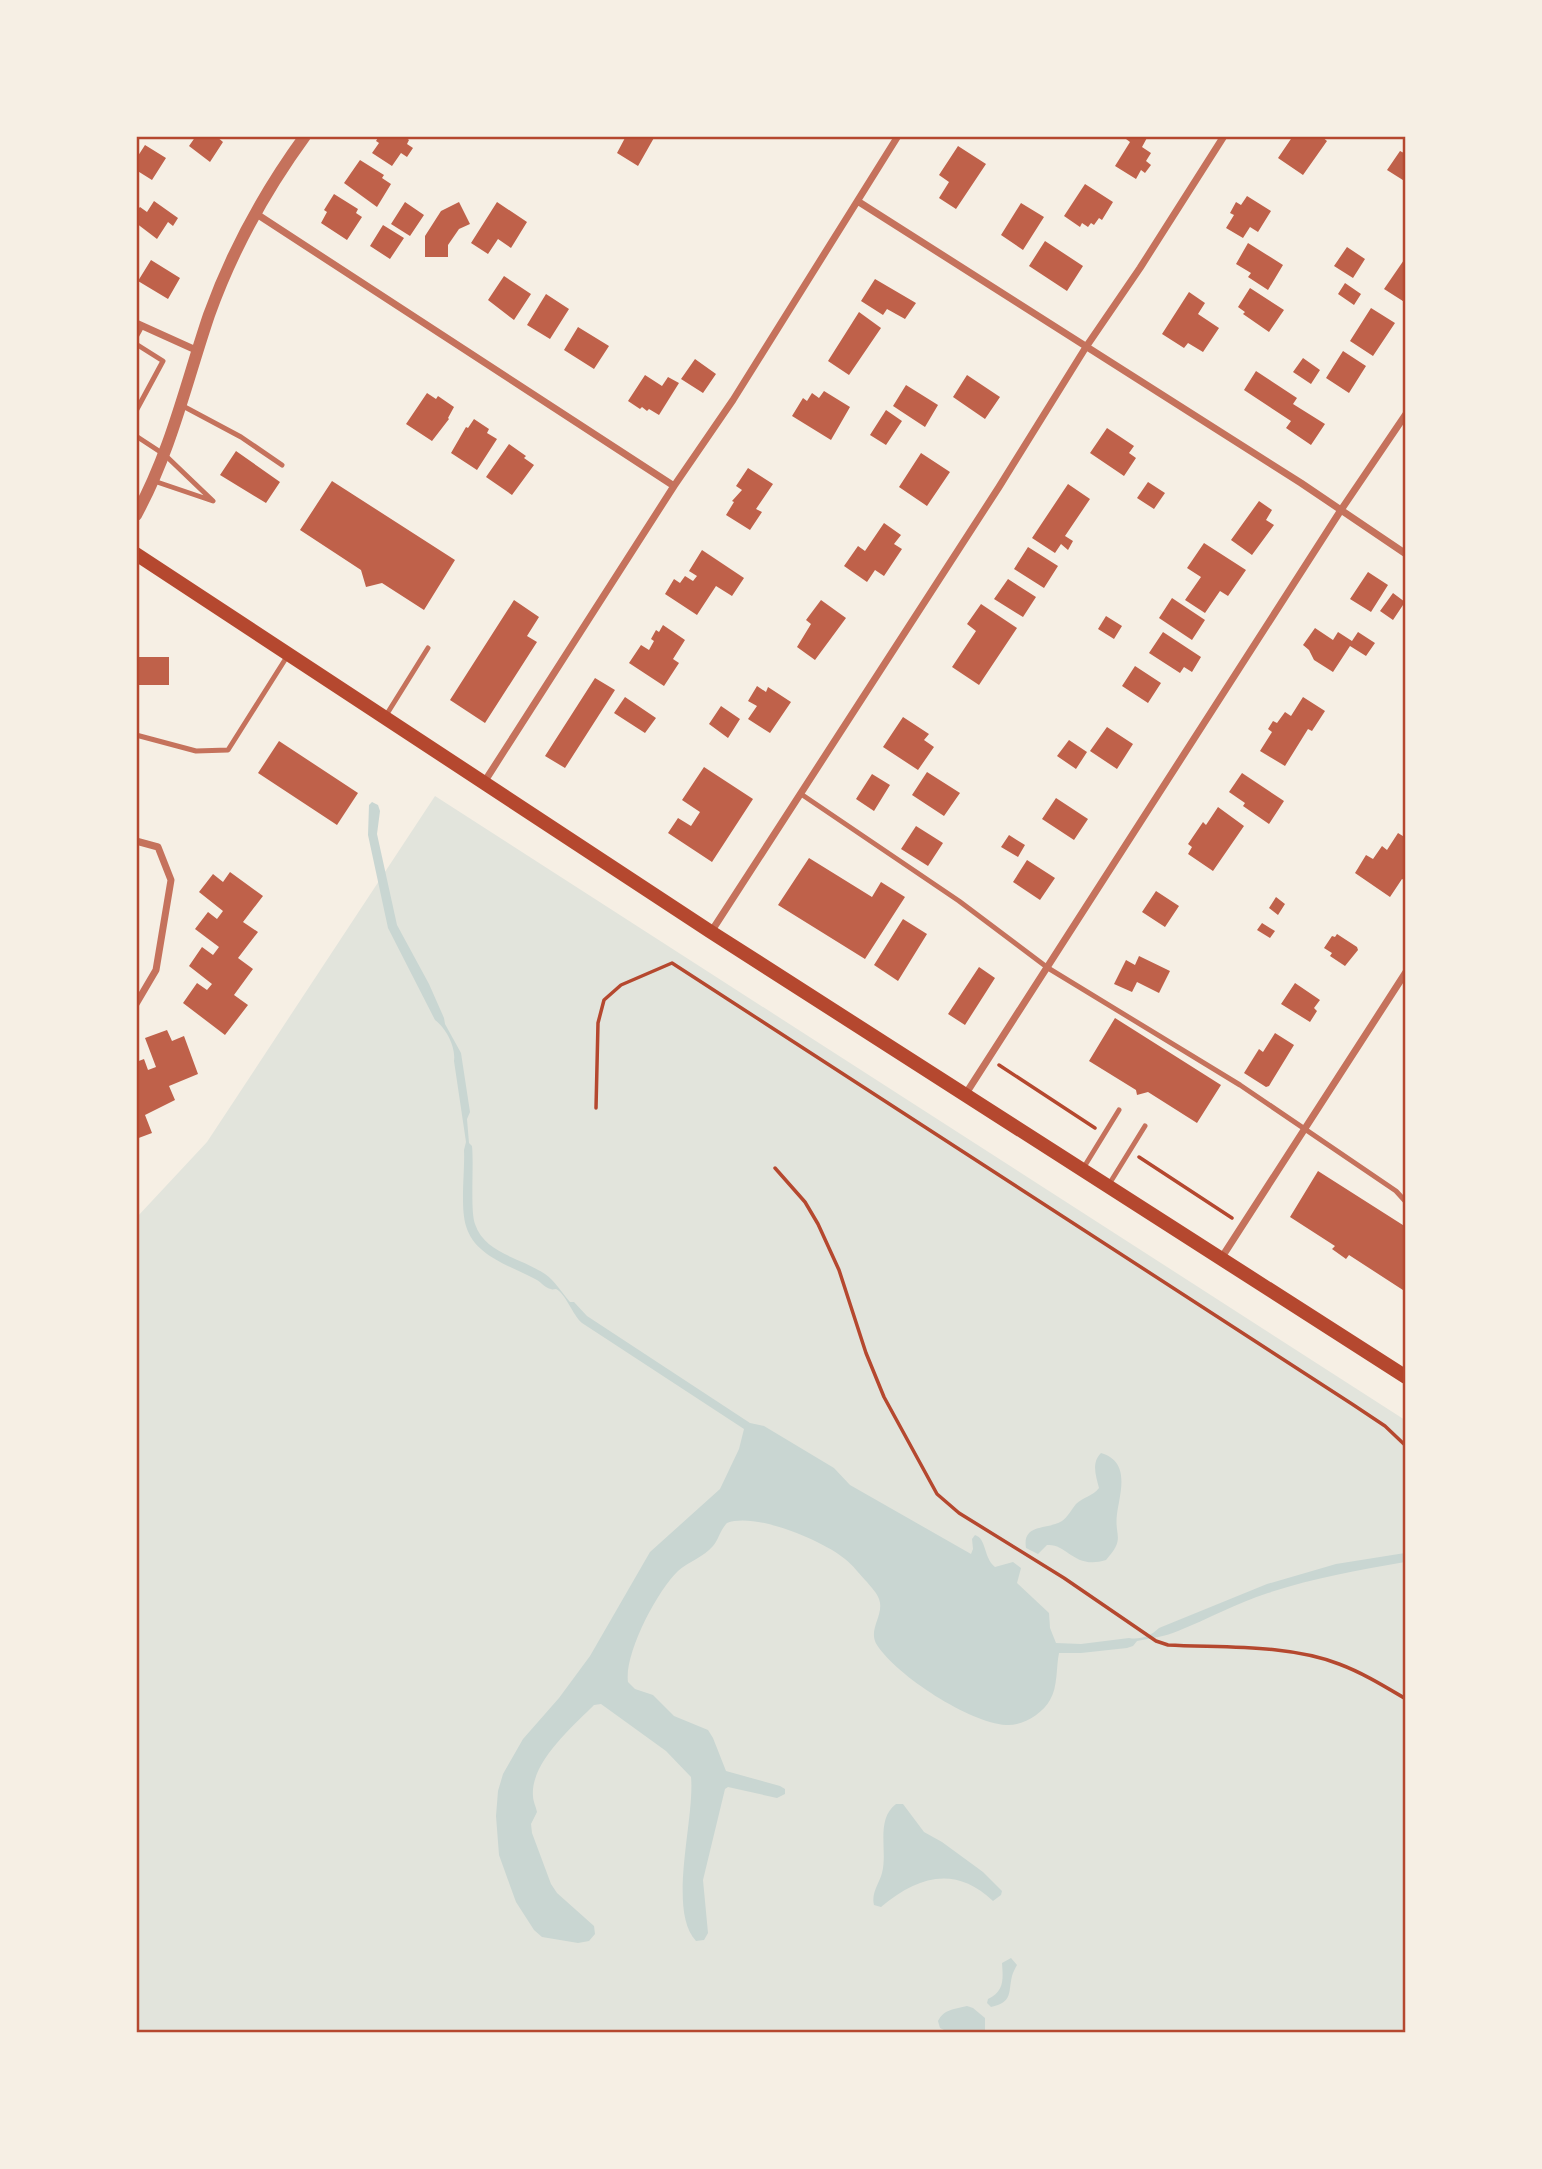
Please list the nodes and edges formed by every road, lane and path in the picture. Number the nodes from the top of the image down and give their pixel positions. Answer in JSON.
{"nodes":[{"id":1,"x":305,"y":136,"type":"edge"},
{"id":2,"x":898,"y":136,"type":"edge"},
{"id":3,"x":1224,"y":136,"type":"edge"},
{"id":4,"x":859,"y":202,"type":"junction"},
{"id":5,"x":255,"y":213,"type":"junction"},
{"id":6,"x":139,"y":325,"type":"edge"},
{"id":7,"x":136,"y":337,"type":"edge"},
{"id":8,"x":136,"y":344,"type":"edge"},
{"id":9,"x":1086,"y":347,"type":"junction"},
{"id":10,"x":198,"y":351,"type":"junction"},
{"id":11,"x":181,"y":405,"type":"junction"},
{"id":12,"x":136,"y":411,"type":"edge"},
{"id":13,"x":1405,"y":414,"type":"edge"},
{"id":14,"x":136,"y":436,"type":"edge"},
{"id":15,"x":165,"y":455,"type":"junction"},
{"id":16,"x":282,"y":465,"type":"dead end"},
{"id":17,"x":154,"y":481,"type":"junction"},
{"id":18,"x":674,"y":486,"type":"junction"},
{"id":19,"x":1341,"y":510,"type":"junction"},
{"id":20,"x":136,"y":515,"type":"edge"},
{"id":21,"x":136,"y":554,"type":"edge"},
{"id":22,"x":1405,"y":554,"type":"edge"},
{"id":23,"x":428,"y":648,"type":"dead end"},
{"id":24,"x":288,"y":655,"type":"junction"},
{"id":25,"x":384,"y":719,"type":"junction"},
{"id":26,"x":136,"y":735,"type":"edge"},
{"id":27,"x":483,"y":784,"type":"junction"},
{"id":28,"x":802,"y":794,"type":"junction"},
{"id":29,"x":136,"y":841,"type":"edge"},
{"id":30,"x":711,"y":932,"type":"junction"},
{"id":31,"x":1048,"y":968,"type":"junction"},
{"id":32,"x":1405,"y":972,"type":"edge"},
{"id":33,"x":137,"y":1002,"type":"edge"},
{"id":34,"x":964,"y":1096,"type":"junction"},
{"id":35,"x":596,"y":1108,"type":"dead end"},
{"id":36,"x":1119,"y":1110,"type":"dead end"},
{"id":37,"x":1145,"y":1126,"type":"dead end"},
{"id":38,"x":1304,"y":1129,"type":"junction"},
{"id":39,"x":775,"y":1168,"type":"dead end"},
{"id":40,"x":1082,"y":1170,"type":"junction"},
{"id":41,"x":1108,"y":1186,"type":"junction"},
{"id":42,"x":1405,"y":1202,"type":"edge"},
{"id":43,"x":1222,"y":1257,"type":"junction"},
{"id":44,"x":1405,"y":1377,"type":"edge"},
{"id":45,"x":1405,"y":1446,"type":"edge"},
{"id":46,"x":1405,"y":1699,"type":"edge"}],
"edges":[{"from":1,"to":5,"type":"street"},
{"from":2,"to":4,"type":"street"},
{"from":3,"to":9,"type":"street"},
{"from":4,"to":9,"type":"street"},
{"from":4,"to":18,"type":"street"},
{"from":5,"to":10,"type":"street"},
{"from":5,"to":18,"type":"street"},
{"from":6,"to":7,"type":"lane"},
{"from":6,"to":10,"type":"street"},
{"from":8,"to":12,"type":"lane"},
{"from":9,"to":19,"type":"street"},
{"from":9,"to":28,"type":"street"},
{"from":10,"to":11,"type":"street"},
{"from":11,"to":15,"type":"street"},
{"from":11,"to":16,"type":"lane"},
{"from":13,"to":19,"type":"street"},
{"from":14,"to":15,"type":"lane"},
{"from":15,"to":17,"type":"street"},
{"from":15,"to":17,"type":"lane"},
{"from":17,"to":20,"type":"street"},
{"from":18,"to":27,"type":"street"},
{"from":19,"to":22,"type":"street"},
{"from":19,"to":31,"type":"street"},
{"from":21,"to":24,"type":"main road"},
{"from":23,"to":25,"type":"lane"},
{"from":24,"to":25,"type":"main road"},
{"from":24,"to":26,"type":"lane"},
{"from":25,"to":27,"type":"main road"},
{"from":27,"to":30,"type":"main road"},
{"from":28,"to":30,"type":"street"},
{"from":28,"to":31,"type":"lane"},
{"from":29,"to":33,"type":"street"},
{"from":30,"to":34,"type":"main road"},
{"from":31,"to":34,"type":"street"},
{"from":31,"to":38,"type":"lane"},
{"from":32,"to":38,"type":"street"},
{"from":34,"to":40,"type":"main road"},
{"from":35,"to":45,"type":"path"},
{"from":36,"to":40,"type":"lane"},
{"from":37,"to":41,"type":"lane"},
{"from":38,"to":42,"type":"lane"},
{"from":38,"to":43,"type":"street"},
{"from":39,"to":46,"type":"path"},
{"from":40,"to":41,"type":"main road"},
{"from":41,"to":43,"type":"main road"},
{"from":43,"to":44,"type":"main road"}]}
